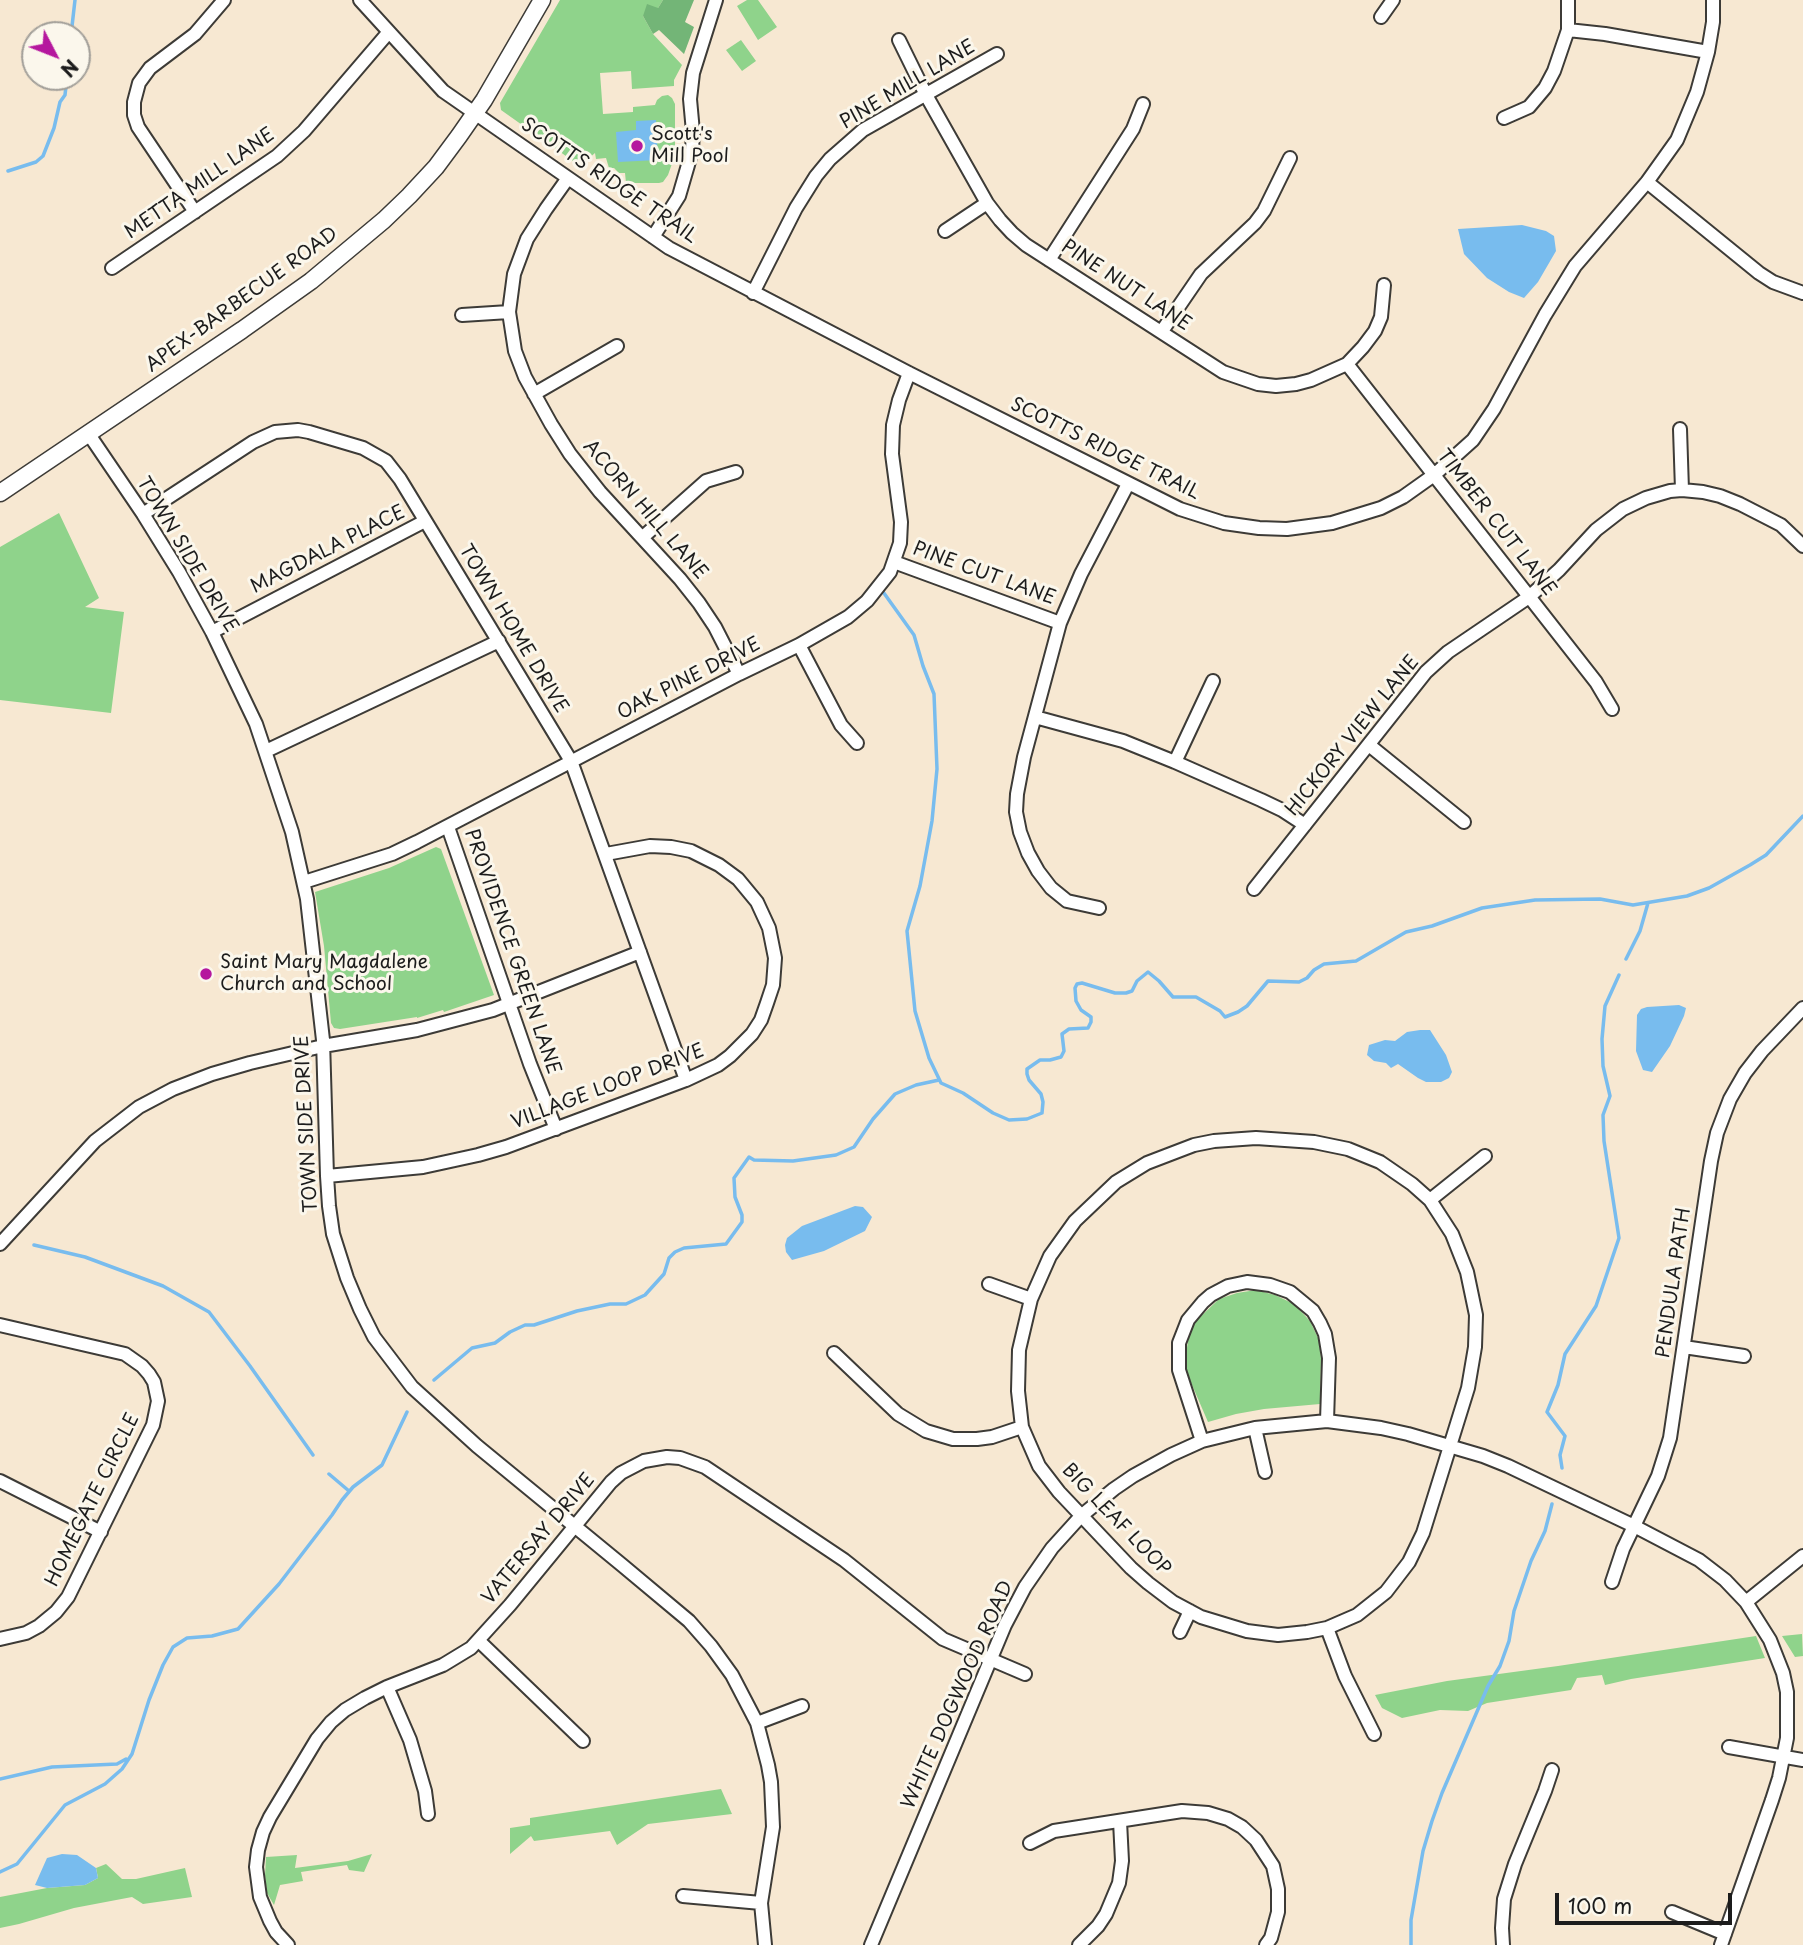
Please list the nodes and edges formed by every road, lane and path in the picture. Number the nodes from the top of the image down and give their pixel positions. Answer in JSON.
{"nodes":[{"id":1,"x":223,"y":0,"type":"edge"},
{"id":2,"x":360,"y":0,"type":"edge"},
{"id":3,"x":542,"y":0,"type":"edge"},
{"id":4,"x":716,"y":0,"type":"edge"},
{"id":5,"x":1393,"y":0,"type":"edge"},
{"id":6,"x":1568,"y":0,"type":"edge"},
{"id":7,"x":1713,"y":0,"type":"edge"},
{"id":8,"x":1381,"y":17,"type":"dead end"},
{"id":9,"x":1568,"y":30,"type":"junction"},
{"id":10,"x":388,"y":33,"type":"junction"},
{"id":11,"x":899,"y":40,"type":"dead end"},
{"id":12,"x":1708,"y":52,"type":"junction"},
{"id":13,"x":997,"y":54,"type":"dead end"},
{"id":14,"x":926,"y":95,"type":"junction"},
{"id":15,"x":1143,"y":104,"type":"dead end"},
{"id":16,"x":476,"y":113,"type":"junction"},
{"id":17,"x":1504,"y":118,"type":"dead end"},
{"id":18,"x":1290,"y":158,"type":"dead end"},
{"id":19,"x":568,"y":178,"type":"junction"},
{"id":20,"x":1647,"y":182,"type":"junction"},
{"id":21,"x":987,"y":202,"type":"junction"},
{"id":22,"x":195,"y":212,"type":"junction"},
{"id":23,"x":945,"y":231,"type":"dead end"},
{"id":24,"x":653,"y":237,"type":"junction"},
{"id":25,"x":1049,"y":260,"type":"junction"},
{"id":26,"x":112,"y":268,"type":"dead end"},
{"id":27,"x":1384,"y":285,"type":"dead end"},
{"id":28,"x":753,"y":293,"type":"junction"},
{"id":29,"x":1803,"y":293,"type":"edge"},
{"id":30,"x":509,"y":312,"type":"junction"},
{"id":31,"x":462,"y":316,"type":"dead end"},
{"id":32,"x":1162,"y":331,"type":"junction"},
{"id":33,"x":617,"y":346,"type":"dead end"},
{"id":34,"x":1347,"y":363,"type":"junction"},
{"id":35,"x":909,"y":373,"type":"junction"},
{"id":36,"x":534,"y":394,"type":"junction"},
{"id":37,"x":1680,"y":429,"type":"dead end"},
{"id":38,"x":88,"y":433,"type":"junction"},
{"id":39,"x":736,"y":472,"type":"dead end"},
{"id":40,"x":1434,"y":475,"type":"junction"},
{"id":41,"x":1128,"y":484,"type":"junction"},
{"id":42,"x":1682,"y":490,"type":"junction"},
{"id":43,"x":0,"y":493,"type":"edge"},
{"id":44,"x":144,"y":514,"type":"junction"},
{"id":45,"x":425,"y":521,"type":"junction"},
{"id":46,"x":643,"y":537,"type":"junction"},
{"id":47,"x":1803,"y":546,"type":"edge"},
{"id":48,"x":894,"y":562,"type":"junction"},
{"id":49,"x":1529,"y":597,"type":"junction"},
{"id":50,"x":1060,"y":623,"type":"junction"},
{"id":51,"x":212,"y":632,"type":"junction"},
{"id":52,"x":499,"y":641,"type":"junction"},
{"id":53,"x":799,"y":645,"type":"junction"},
{"id":54,"x":739,"y":674,"type":"junction"},
{"id":55,"x":1213,"y":681,"type":"dead end"},
{"id":56,"x":1612,"y":709,"type":"dead end"},
{"id":57,"x":1035,"y":717,"type":"junction"},
{"id":58,"x":857,"y":743,"type":"dead end"},
{"id":59,"x":1369,"y":745,"type":"junction"},
{"id":60,"x":266,"y":751,"type":"junction"},
{"id":61,"x":572,"y":761,"type":"junction"},
{"id":62,"x":1175,"y":762,"type":"junction"},
{"id":63,"x":1464,"y":822,"type":"dead end"},
{"id":64,"x":1305,"y":825,"type":"junction"},
{"id":65,"x":448,"y":827,"type":"junction"},
{"id":66,"x":606,"y":854,"type":"junction"},
{"id":67,"x":304,"y":882,"type":"junction"},
{"id":68,"x":1254,"y":889,"type":"dead end"},
{"id":69,"x":1099,"y":908,"type":"dead end"},
{"id":70,"x":640,"y":952,"type":"junction"},
{"id":71,"x":510,"y":1004,"type":"junction"},
{"id":72,"x":1803,"y":1008,"type":"edge"},
{"id":73,"x":323,"y":1046,"type":"junction"},
{"id":74,"x":686,"y":1080,"type":"junction"},
{"id":75,"x":556,"y":1129,"type":"junction"},
{"id":76,"x":1485,"y":1156,"type":"dead end"},
{"id":77,"x":327,"y":1176,"type":"junction"},
{"id":78,"x":1430,"y":1200,"type":"junction"},
{"id":79,"x":0,"y":1244,"type":"edge"},
{"id":80,"x":989,"y":1284,"type":"dead end"},
{"id":81,"x":1031,"y":1299,"type":"junction"},
{"id":82,"x":0,"y":1325,"type":"edge"},
{"id":83,"x":1684,"y":1346,"type":"junction"},
{"id":84,"x":834,"y":1353,"type":"dead end"},
{"id":85,"x":1744,"y":1356,"type":"dead end"},
{"id":86,"x":1327,"y":1421,"type":"junction"},
{"id":87,"x":1022,"y":1427,"type":"junction"},
{"id":88,"x":1255,"y":1427,"type":"junction"},
{"id":89,"x":1202,"y":1441,"type":"junction"},
{"id":90,"x":1449,"y":1446,"type":"junction"},
{"id":91,"x":1265,"y":1472,"type":"dead end"},
{"id":92,"x":0,"y":1481,"type":"edge"},
{"id":93,"x":1082,"y":1516,"type":"junction"},
{"id":94,"x":574,"y":1526,"type":"junction"},
{"id":95,"x":1634,"y":1527,"type":"junction"},
{"id":96,"x":101,"y":1532,"type":"junction"},
{"id":97,"x":1803,"y":1556,"type":"edge"},
{"id":98,"x":1612,"y":1581,"type":"dead end"},
{"id":99,"x":1746,"y":1602,"type":"junction"},
{"id":100,"x":1190,"y":1611,"type":"junction"},
{"id":101,"x":1327,"y":1628,"type":"junction"},
{"id":102,"x":1180,"y":1632,"type":"dead end"},
{"id":103,"x":0,"y":1639,"type":"edge"},
{"id":104,"x":479,"y":1641,"type":"junction"},
{"id":105,"x":991,"y":1660,"type":"junction"},
{"id":106,"x":1025,"y":1674,"type":"dead end"},
{"id":107,"x":387,"y":1687,"type":"junction"},
{"id":108,"x":802,"y":1706,"type":"dead end"},
{"id":109,"x":757,"y":1723,"type":"junction"},
{"id":110,"x":1374,"y":1734,"type":"dead end"},
{"id":111,"x":583,"y":1741,"type":"dead end"},
{"id":112,"x":1730,"y":1747,"type":"dead end"},
{"id":113,"x":1784,"y":1756,"type":"junction"},
{"id":114,"x":1803,"y":1760,"type":"edge"},
{"id":115,"x":1552,"y":1770,"type":"dead end"},
{"id":116,"x":428,"y":1814,"type":"dead end"},
{"id":117,"x":1120,"y":1821,"type":"junction"},
{"id":118,"x":1030,"y":1843,"type":"dead end"},
{"id":119,"x":683,"y":1896,"type":"dead end"},
{"id":120,"x":761,"y":1903,"type":"junction"},
{"id":121,"x":1671,"y":1912,"type":"dead end"},
{"id":122,"x":1723,"y":1940,"type":"edge"},
{"id":123,"x":288,"y":1945,"type":"edge"},
{"id":124,"x":765,"y":1945,"type":"edge"},
{"id":125,"x":871,"y":1945,"type":"edge"},
{"id":126,"x":1079,"y":1945,"type":"edge"},
{"id":127,"x":1266,"y":1945,"type":"edge"},
{"id":128,"x":1503,"y":1945,"type":"edge"}],
"edges":[{"from":1,"to":22,"type":"street"},
{"from":2,"to":10,"type":"street","name":"SCOTTS RIDGE TRAIL"},
{"from":3,"to":16,"type":"street","name":"APEX-BARBECUE ROAD"},
{"from":4,"to":24,"type":"street"},
{"from":5,"to":8,"type":"street"},
{"from":6,"to":9,"type":"street"},
{"from":7,"to":12,"type":"street","name":"SCOTTS RIDGE TRAIL"},
{"from":9,"to":12,"type":"street"},
{"from":9,"to":17,"type":"street"},
{"from":10,"to":16,"type":"street","name":"SCOTTS RIDGE TRAIL"},
{"from":10,"to":22,"type":"street","name":"METTA MILL LANE"},
{"from":11,"to":14,"type":"street","name":"PINE NUT LANE"},
{"from":12,"to":20,"type":"street","name":"SCOTTS RIDGE TRAIL"},
{"from":13,"to":14,"type":"street","name":"PINE MILL LANE"},
{"from":14,"to":21,"type":"street","name":"PINE NUT LANE"},
{"from":14,"to":28,"type":"street","name":"PINE MILL LANE"},
{"from":15,"to":25,"type":"street"},
{"from":16,"to":19,"type":"street","name":"SCOTTS RIDGE TRAIL"},
{"from":16,"to":38,"type":"street","name":"APEX-BARBECUE ROAD"},
{"from":18,"to":32,"type":"street"},
{"from":19,"to":24,"type":"street","name":"SCOTTS RIDGE TRAIL"},
{"from":19,"to":30,"type":"street","name":"ACORN HILL LANE"},
{"from":20,"to":29,"type":"street"},
{"from":20,"to":40,"type":"street","name":"SCOTTS RIDGE TRAIL"},
{"from":21,"to":23,"type":"street"},
{"from":21,"to":25,"type":"street","name":"PINE NUT LANE"},
{"from":22,"to":26,"type":"street","name":"METTA MILL LANE"},
{"from":24,"to":28,"type":"street","name":"SCOTTS RIDGE TRAIL"},
{"from":25,"to":32,"type":"street","name":"PINE NUT LANE"},
{"from":27,"to":34,"type":"street","name":"PINE NUT LANE"},
{"from":28,"to":35,"type":"street","name":"SCOTTS RIDGE TRAIL"},
{"from":30,"to":31,"type":"street"},
{"from":30,"to":36,"type":"street","name":"ACORN HILL LANE"},
{"from":32,"to":34,"type":"street","name":"PINE NUT LANE"},
{"from":33,"to":36,"type":"street"},
{"from":34,"to":40,"type":"street","name":"TIMBER CUT LANE"},
{"from":35,"to":41,"type":"street","name":"SCOTTS RIDGE TRAIL"},
{"from":35,"to":48,"type":"street","name":"OAK PINE DRIVE"},
{"from":36,"to":46,"type":"street","name":"ACORN HILL LANE"},
{"from":37,"to":42,"type":"street"},
{"from":38,"to":43,"type":"street","name":"APEX-BARBECUE ROAD"},
{"from":38,"to":44,"type":"street","name":"TOWN SIDE DRIVE"},
{"from":39,"to":46,"type":"street"},
{"from":40,"to":41,"type":"street","name":"SCOTTS RIDGE TRAIL"},
{"from":40,"to":49,"type":"street","name":"TIMBER CUT LANE"},
{"from":41,"to":50,"type":"street"},
{"from":42,"to":47,"type":"street"},
{"from":42,"to":49,"type":"street","name":"HICKORY VIEW LANE"},
{"from":44,"to":45,"type":"street","name":"TOWN HOME DRIVE"},
{"from":44,"to":51,"type":"street","name":"TOWN SIDE DRIVE"},
{"from":45,"to":51,"type":"street","name":"MAGDALA PLACE"},
{"from":45,"to":52,"type":"street","name":"TOWN HOME DRIVE"},
{"from":46,"to":54,"type":"street","name":"ACORN HILL LANE"},
{"from":48,"to":50,"type":"street","name":"PINE CUT LANE"},
{"from":48,"to":53,"type":"street","name":"OAK PINE DRIVE"},
{"from":49,"to":56,"type":"street","name":"TIMBER CUT LANE"},
{"from":49,"to":59,"type":"street","name":"HICKORY VIEW LANE"},
{"from":50,"to":57,"type":"street"},
{"from":51,"to":60,"type":"street","name":"TOWN SIDE DRIVE"},
{"from":52,"to":60,"type":"street"},
{"from":52,"to":61,"type":"street","name":"TOWN HOME DRIVE"},
{"from":53,"to":54,"type":"street","name":"OAK PINE DRIVE"},
{"from":53,"to":58,"type":"street"},
{"from":54,"to":61,"type":"street","name":"OAK PINE DRIVE"},
{"from":55,"to":62,"type":"street"},
{"from":57,"to":62,"type":"street"},
{"from":57,"to":69,"type":"street"},
{"from":59,"to":63,"type":"street"},
{"from":59,"to":64,"type":"street","name":"HICKORY VIEW LANE"},
{"from":60,"to":67,"type":"street","name":"TOWN SIDE DRIVE"},
{"from":61,"to":65,"type":"street","name":"OAK PINE DRIVE"},
{"from":61,"to":66,"type":"street","name":"TOWN HOME DRIVE"},
{"from":62,"to":64,"type":"street"},
{"from":64,"to":68,"type":"street","name":"HICKORY VIEW LANE"},
{"from":65,"to":67,"type":"street","name":"OAK PINE DRIVE"},
{"from":65,"to":71,"type":"street","name":"PROVIDENCE GREEN LANE"},
{"from":66,"to":70,"type":"street","name":"TOWN HOME DRIVE"},
{"from":66,"to":74,"type":"street","name":"VILLAGE LOOP DRIVE"},
{"from":67,"to":73,"type":"street","name":"TOWN SIDE DRIVE"},
{"from":70,"to":71,"type":"street"},
{"from":70,"to":74,"type":"street","name":"TOWN HOME DRIVE"},
{"from":71,"to":73,"type":"street"},
{"from":71,"to":75,"type":"street","name":"PROVIDENCE GREEN LANE"},
{"from":72,"to":83,"type":"street","name":"PENDULA PATH"},
{"from":73,"to":77,"type":"street","name":"TOWN SIDE DRIVE"},
{"from":73,"to":79,"type":"street"},
{"from":74,"to":75,"type":"street","name":"VILLAGE LOOP DRIVE"},
{"from":75,"to":77,"type":"street","name":"VILLAGE LOOP DRIVE"},
{"from":76,"to":78,"type":"street"},
{"from":77,"to":94,"type":"street","name":"TOWN SIDE DRIVE"},
{"from":78,"to":81,"type":"street","name":"BIG LEAF LOOP"},
{"from":78,"to":90,"type":"street","name":"BIG LEAF LOOP"},
{"from":80,"to":81,"type":"street"},
{"from":81,"to":87,"type":"street","name":"BIG LEAF LOOP"},
{"from":82,"to":96,"type":"street","name":"HOMEGATE CIRCLE"},
{"from":83,"to":85,"type":"street"},
{"from":83,"to":95,"type":"street","name":"PENDULA PATH"},
{"from":84,"to":87,"type":"street"},
{"from":86,"to":88,"type":"street","name":"WHITE DOGWOOD ROAD"},
{"from":86,"to":89,"type":"street"},
{"from":86,"to":90,"type":"street","name":"WHITE DOGWOOD ROAD"},
{"from":87,"to":93,"type":"street","name":"BIG LEAF LOOP"},
{"from":88,"to":89,"type":"street","name":"WHITE DOGWOOD ROAD"},
{"from":88,"to":91,"type":"street"},
{"from":89,"to":93,"type":"street","name":"WHITE DOGWOOD ROAD"},
{"from":90,"to":95,"type":"street","name":"WHITE DOGWOOD ROAD"},
{"from":90,"to":101,"type":"street","name":"BIG LEAF LOOP"},
{"from":92,"to":96,"type":"street"},
{"from":93,"to":100,"type":"street","name":"BIG LEAF LOOP"},
{"from":93,"to":105,"type":"street","name":"WHITE DOGWOOD ROAD"},
{"from":94,"to":104,"type":"street","name":"VATERSAY DRIVE"},
{"from":94,"to":105,"type":"street","name":"VATERSAY DRIVE"},
{"from":94,"to":109,"type":"street","name":"TOWN SIDE DRIVE"},
{"from":95,"to":98,"type":"street","name":"PENDULA PATH"},
{"from":95,"to":99,"type":"street","name":"WHITE DOGWOOD ROAD"},
{"from":96,"to":103,"type":"street","name":"HOMEGATE CIRCLE"},
{"from":97,"to":99,"type":"street"},
{"from":99,"to":113,"type":"street","name":"WHITE DOGWOOD ROAD"},
{"from":100,"to":101,"type":"street","name":"BIG LEAF LOOP"},
{"from":100,"to":102,"type":"street"},
{"from":101,"to":110,"type":"street"},
{"from":104,"to":107,"type":"street","name":"VATERSAY DRIVE"},
{"from":104,"to":111,"type":"street"},
{"from":105,"to":106,"type":"street","name":"VATERSAY DRIVE"},
{"from":105,"to":125,"type":"street","name":"WHITE DOGWOOD ROAD"},
{"from":107,"to":116,"type":"street"},
{"from":107,"to":123,"type":"street","name":"VATERSAY DRIVE"},
{"from":108,"to":109,"type":"street"},
{"from":109,"to":120,"type":"street","name":"TOWN SIDE DRIVE"},
{"from":112,"to":113,"type":"street"},
{"from":113,"to":114,"type":"street"},
{"from":113,"to":122,"type":"street","name":"WHITE DOGWOOD ROAD"},
{"from":115,"to":128,"type":"street"},
{"from":117,"to":118,"type":"street"},
{"from":117,"to":126,"type":"street"},
{"from":117,"to":127,"type":"street"},
{"from":119,"to":120,"type":"street"},
{"from":120,"to":124,"type":"street","name":"TOWN SIDE DRIVE"},
{"from":121,"to":122,"type":"street"}]}
